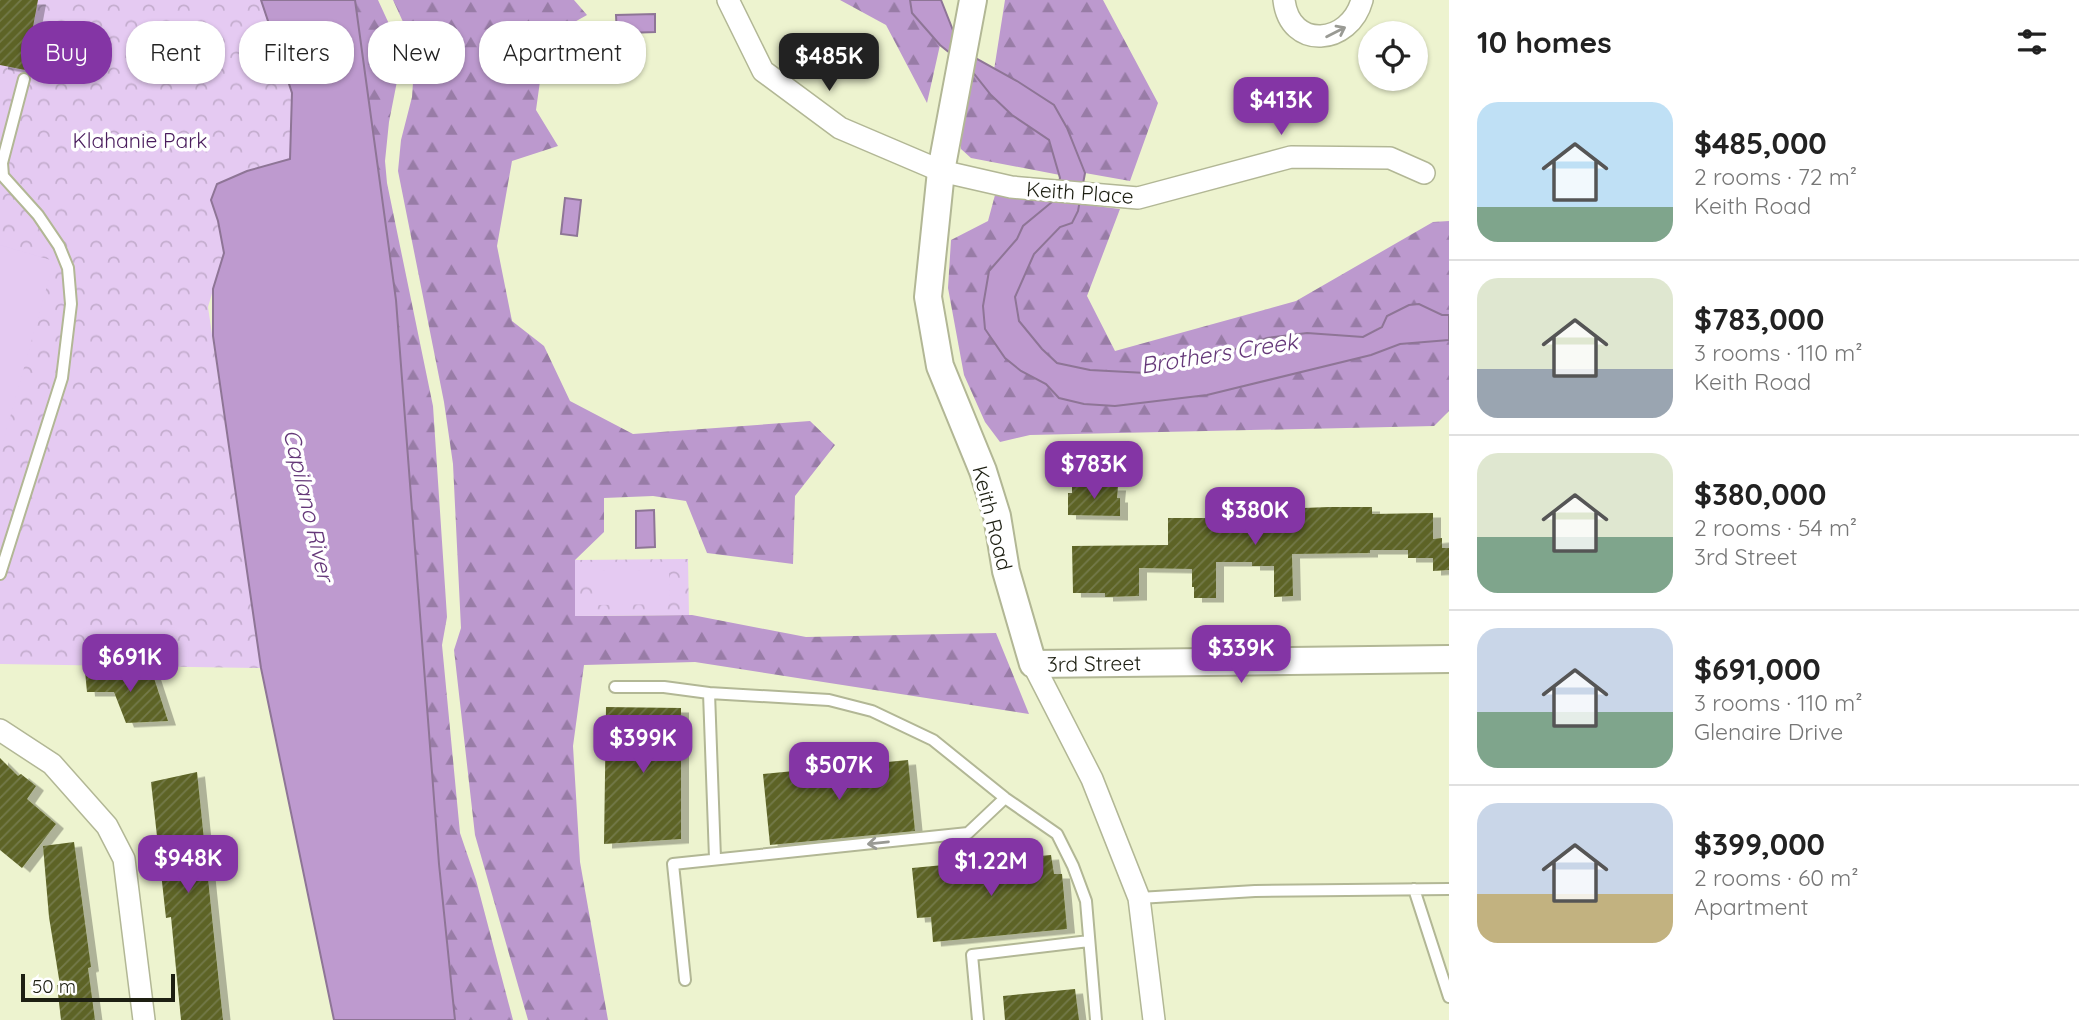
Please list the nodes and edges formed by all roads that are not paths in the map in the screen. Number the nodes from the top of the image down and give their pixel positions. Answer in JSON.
{"nodes":[{"id":1,"x":728,"y":0,"type":"edge"},
{"id":2,"x":973,"y":0,"type":"edge"},
{"id":3,"x":1284,"y":0,"type":"edge"},
{"id":4,"x":1362,"y":0,"type":"edge"},
{"id":5,"x":23,"y":84,"type":"edge"},
{"id":6,"x":941,"y":171,"type":"junction"},
{"id":7,"x":1424,"y":173,"type":"dead end"},
{"id":8,"x":0,"y":574,"type":"edge"},
{"id":9,"x":1449,"y":659,"type":"edge"},
{"id":10,"x":1033,"y":664,"type":"junction"},
{"id":11,"x":615,"y":687,"type":"dead end"},
{"id":12,"x":709,"y":693,"type":"junction"},
{"id":13,"x":0,"y":730,"type":"edge"},
{"id":14,"x":1005,"y":798,"type":"junction"},
{"id":15,"x":715,"y":858,"type":"junction"},
{"id":16,"x":1414,"y":889,"type":"junction"},
{"id":17,"x":1449,"y":889,"type":"edge"},
{"id":18,"x":1139,"y":898,"type":"junction"},
{"id":19,"x":1089,"y":941,"type":"junction"},
{"id":20,"x":685,"y":980,"type":"dead end"},
{"id":21,"x":1449,"y":997,"type":"edge"},
{"id":22,"x":144,"y":1020,"type":"edge"},
{"id":23,"x":978,"y":1020,"type":"edge"},
{"id":24,"x":1096,"y":1020,"type":"edge"},
{"id":25,"x":1154,"y":1020,"type":"edge"}],
"edges":[{"from":1,"to":6,"type":"street","name":"Keith Place"},
{"from":2,"to":6,"type":"street","name":"Keith Road"},
{"from":3,"to":4,"type":"street","one_way":true},
{"from":5,"to":8,"type":"lane"},
{"from":6,"to":7,"type":"street","name":"Keith Place"},
{"from":6,"to":10,"type":"street","name":"Keith Road"},
{"from":9,"to":10,"type":"street","name":"3rd Street"},
{"from":10,"to":18,"type":"street","name":"Keith Road"},
{"from":11,"to":12,"type":"lane"},
{"from":12,"to":14,"type":"lane"},
{"from":12,"to":15,"type":"lane"},
{"from":13,"to":22,"type":"street"},
{"from":14,"to":15,"type":"lane","one_way":true},
{"from":14,"to":19,"type":"lane"},
{"from":15,"to":20,"type":"lane"},
{"from":16,"to":17,"type":"lane"},
{"from":16,"to":18,"type":"lane"},
{"from":16,"to":21,"type":"lane"},
{"from":18,"to":25,"type":"street","name":"Keith Road"},
{"from":19,"to":23,"type":"lane"},
{"from":19,"to":24,"type":"lane"}]}
